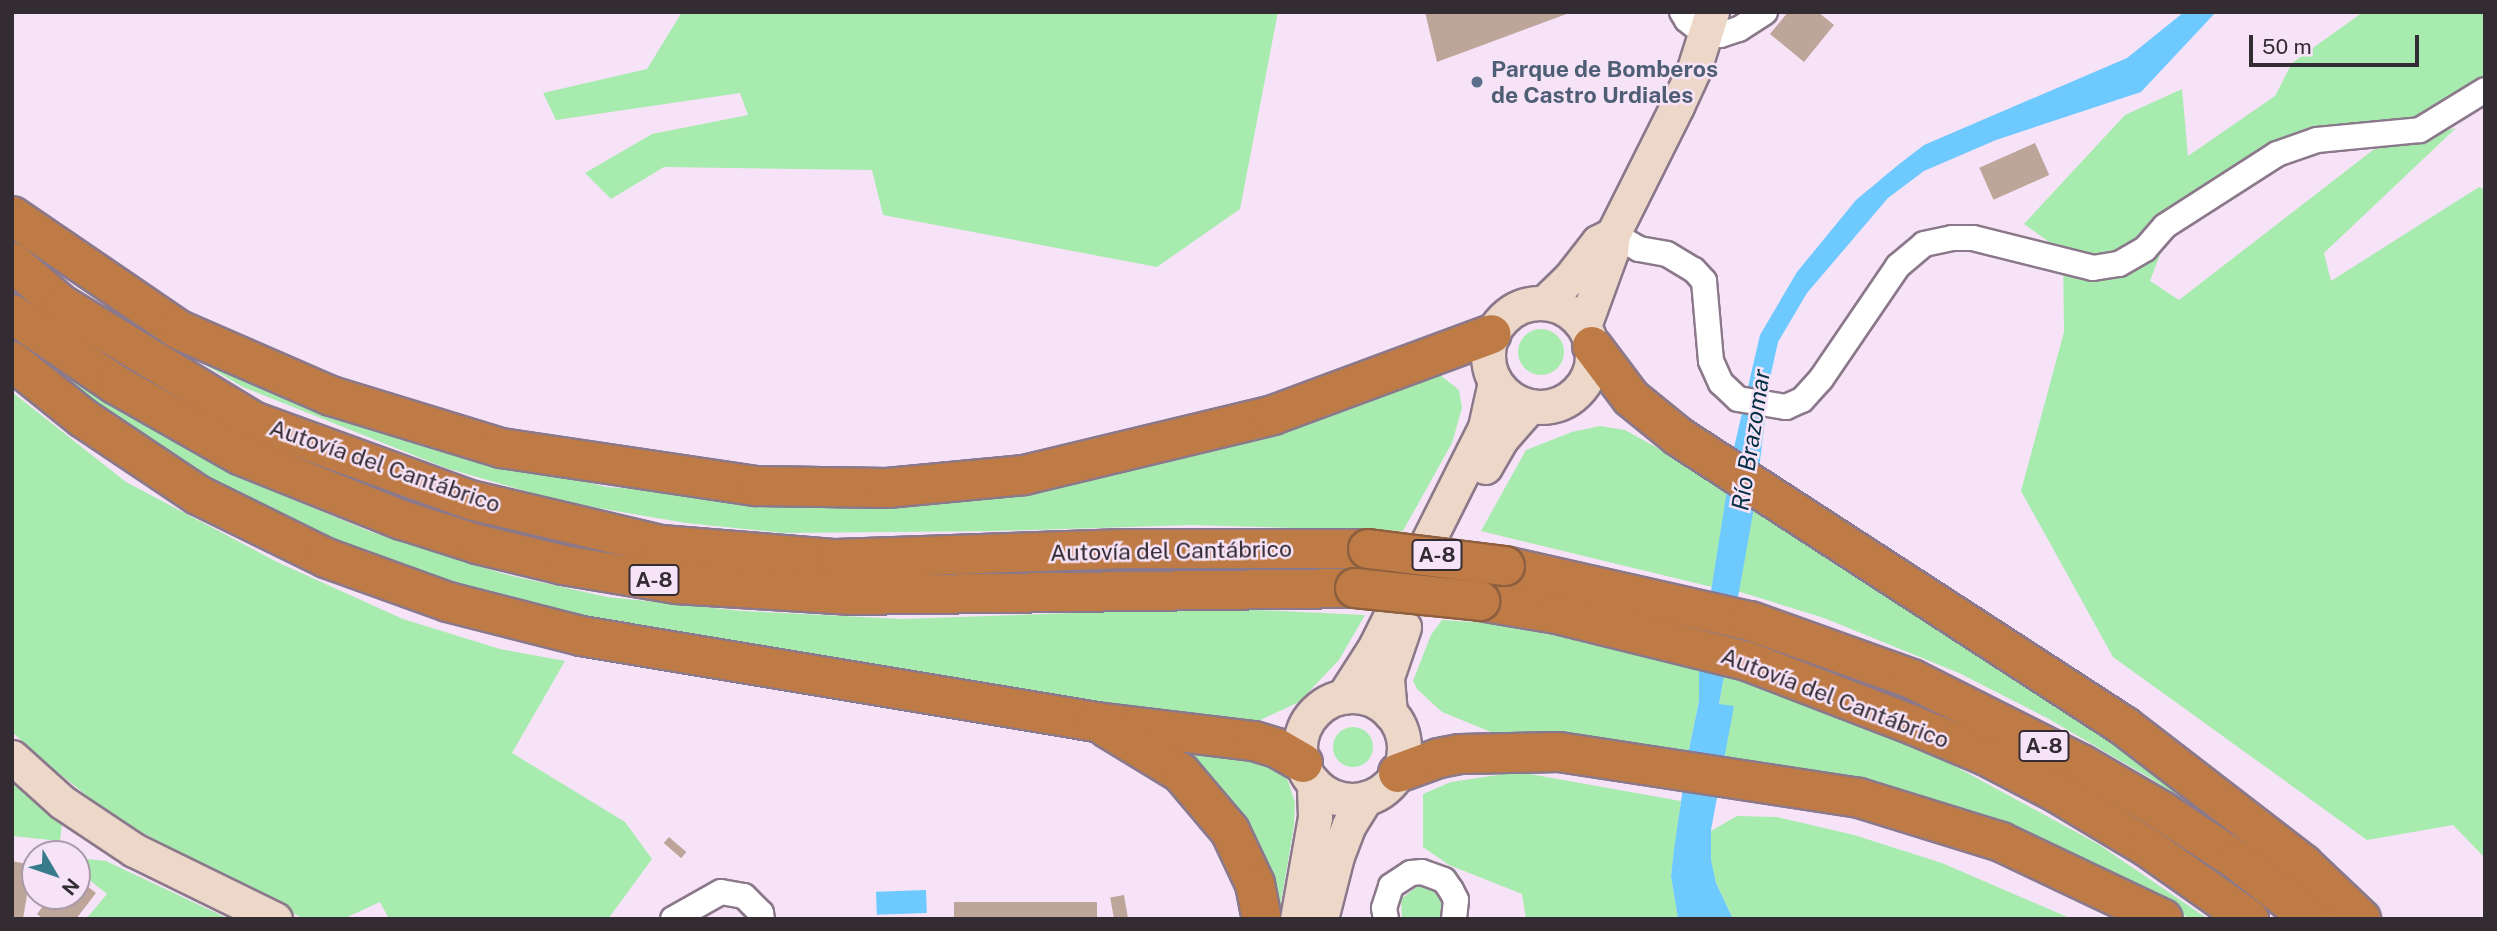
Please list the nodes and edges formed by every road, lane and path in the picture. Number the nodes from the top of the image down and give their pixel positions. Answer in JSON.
{"nodes":[{"id":1,"x":1682,"y":12,"type":"edge"},
{"id":2,"x":1765,"y":12,"type":"edge"},
{"id":3,"x":1709,"y":23,"type":"edge"},
{"id":4,"x":2485,"y":90,"type":"edge"},
{"id":5,"x":12,"y":216,"type":"edge"},
{"id":6,"x":1613,"y":234,"type":"junction"},
{"id":7,"x":12,"y":262,"type":"edge"},
{"id":8,"x":1545,"y":302,"type":"junction"},
{"id":9,"x":12,"y":314,"type":"edge"},
{"id":10,"x":1492,"y":334,"type":"junction"},
{"id":11,"x":1588,"y":336,"type":"junction"},
{"id":12,"x":12,"y":361,"type":"edge"},
{"id":13,"x":1494,"y":382,"type":"junction"},
{"id":14,"x":1530,"y":407,"type":"junction"},
{"id":15,"x":1343,"y":697,"type":"junction"},
{"id":16,"x":1391,"y":713,"type":"junction"},
{"id":17,"x":1096,"y":722,"type":"junction"},
{"id":18,"x":12,"y":757,"type":"edge"},
{"id":19,"x":1309,"y":773,"type":"junction"},
{"id":20,"x":1398,"y":773,"type":"junction"},
{"id":21,"x":1366,"y":798,"type":"junction"},
{"id":22,"x":275,"y":919,"type":"edge"},
{"id":23,"x":673,"y":919,"type":"edge"},
{"id":24,"x":762,"y":919,"type":"edge"},
{"id":25,"x":1262,"y":919,"type":"edge"},
{"id":26,"x":1297,"y":919,"type":"edge"},
{"id":27,"x":1321,"y":919,"type":"edge"},
{"id":28,"x":1386,"y":919,"type":"edge"},
{"id":29,"x":1454,"y":919,"type":"edge"},
{"id":30,"x":2163,"y":919,"type":"edge"},
{"id":31,"x":2249,"y":919,"type":"edge"},
{"id":32,"x":2312,"y":919,"type":"edge"},
{"id":33,"x":2361,"y":919,"type":"edge"}],
"edges":[{"from":1,"to":3,"type":"street"},
{"from":2,"to":3,"type":"street"},
{"from":3,"to":6,"type":"street"},
{"from":4,"to":6,"type":"street"},
{"from":5,"to":10,"type":"highway"},
{"from":6,"to":8,"type":"street"},
{"from":6,"to":11,"type":"street"},
{"from":7,"to":32,"type":"highway","name":"Autovía del Cantábrico","number":"A-8","bridge":true},
{"from":8,"to":10,"type":"street"},
{"from":8,"to":11,"type":"street"},
{"from":9,"to":31,"type":"highway","name":"Autovía del Cantábrico","number":"A-8","bridge":true},
{"from":10,"to":13,"type":"street"},
{"from":11,"to":14,"type":"street"},
{"from":11,"to":33,"type":"highway"},
{"from":12,"to":17,"type":"highway"},
{"from":13,"to":14,"type":"street"},
{"from":13,"to":15,"type":"street"},
{"from":14,"to":16,"type":"street"},
{"from":15,"to":16,"type":"street"},
{"from":15,"to":19,"type":"street"},
{"from":16,"to":20,"type":"street"},
{"from":17,"to":19,"type":"highway"},
{"from":17,"to":25,"type":"highway"},
{"from":18,"to":22,"type":"street"},
{"from":19,"to":21,"type":"street"},
{"from":19,"to":26,"type":"street"},
{"from":20,"to":21,"type":"street"},
{"from":20,"to":30,"type":"highway"},
{"from":21,"to":27,"type":"street"},
{"from":23,"to":24,"type":"street"},
{"from":28,"to":29,"type":"street"}]}
